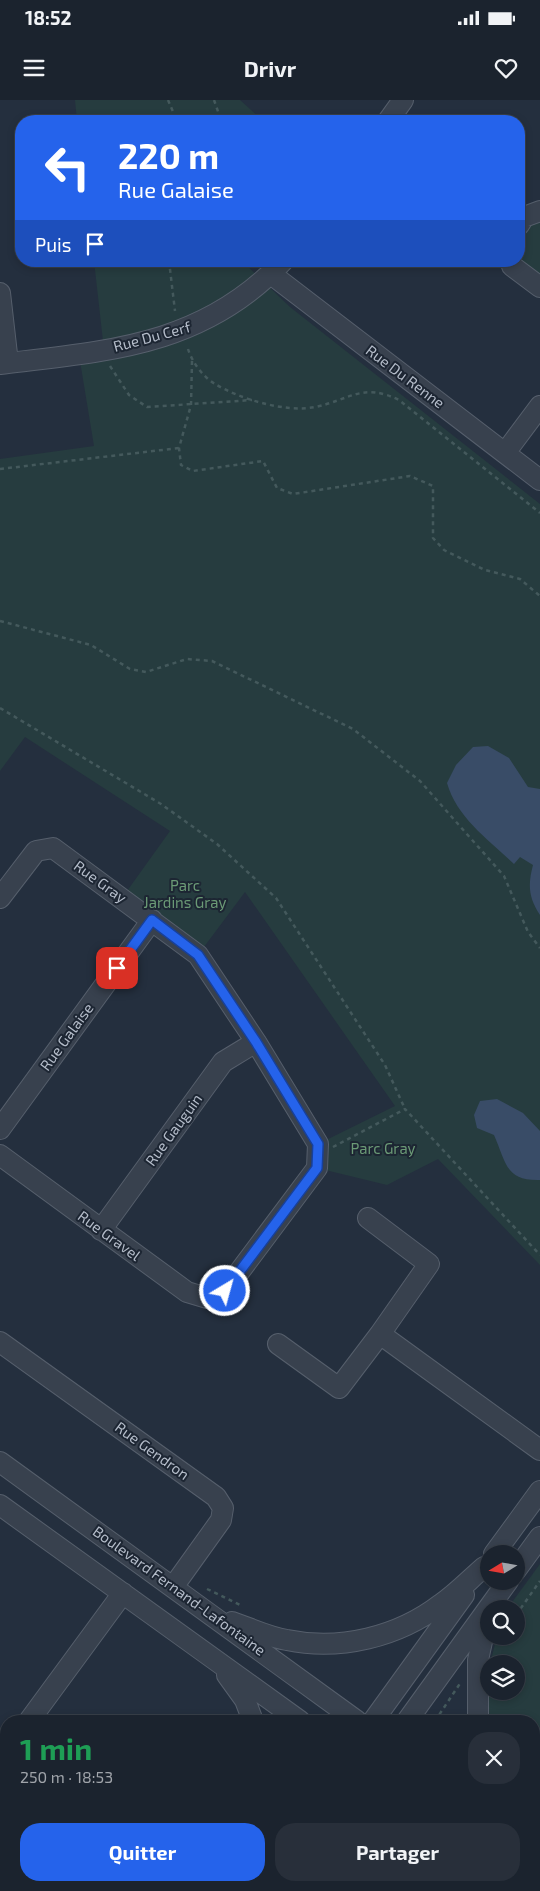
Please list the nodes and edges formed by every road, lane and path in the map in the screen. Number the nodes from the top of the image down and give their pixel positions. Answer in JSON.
{"nodes":[{"id":1,"x":168,"y":100,"type":"edge"},
{"id":2,"x":214,"y":100,"type":"edge"},
{"id":3,"x":400,"y":101,"type":"edge"},
{"id":4,"x":174,"y":115,"type":"edge"},
{"id":5,"x":219,"y":115,"type":"edge"},
{"id":6,"x":392,"y":115,"type":"edge"},
{"id":7,"x":540,"y":211,"type":"edge"},
{"id":8,"x":525,"y":217,"type":"edge"},
{"id":9,"x":169,"y":267,"type":"edge"},
{"id":10,"x":513,"y":267,"type":"edge"},
{"id":11,"x":277,"y":268,"type":"edge"},
{"id":12,"x":540,"y":287,"type":"edge"},
{"id":13,"x":0,"y":293,"type":"edge"},
{"id":14,"x":174,"y":311,"type":"dead end"},
{"id":15,"x":188,"y":349,"type":"dead end"},
{"id":16,"x":104,"y":350,"type":"junction"},
{"id":17,"x":192,"y":361,"type":"junction"},
{"id":18,"x":4,"y":364,"type":"edge"},
{"id":19,"x":253,"y":400,"type":"junction"},
{"id":20,"x":191,"y":405,"type":"junction"},
{"id":21,"x":540,"y":406,"type":"edge"},
{"id":22,"x":179,"y":448,"type":"junction"},
{"id":23,"x":505,"y":453,"type":"junction"},
{"id":24,"x":0,"y":469,"type":"edge"},
{"id":25,"x":540,"y":480,"type":"edge"},
{"id":26,"x":540,"y":513,"type":"edge"},
{"id":27,"x":540,"y":596,"type":"edge"},
{"id":28,"x":0,"y":621,"type":"edge"},
{"id":29,"x":0,"y":708,"type":"edge"},
{"id":30,"x":0,"y":898,"type":"edge"},
{"id":31,"x":152,"y":920,"type":"junction"},
{"id":32,"x":540,"y":948,"type":"edge"},
{"id":33,"x":256,"y":1042,"type":"junction"},
{"id":34,"x":405,"y":1109,"type":"junction"},
{"id":35,"x":0,"y":1129,"type":"edge"},
{"id":36,"x":0,"y":1155,"type":"edge"},
{"id":37,"x":319,"y":1155,"type":"junction"},
{"id":38,"x":368,"y":1218,"type":"dead end"},
{"id":39,"x":101,"y":1230,"type":"junction"},
{"id":40,"x":540,"y":1255,"type":"edge"},
{"id":41,"x":380,"y":1334,"type":"junction"},
{"id":42,"x":0,"y":1342,"type":"edge"},
{"id":43,"x":278,"y":1344,"type":"dead end"},
{"id":44,"x":540,"y":1450,"type":"edge"},
{"id":45,"x":0,"y":1462,"type":"edge"},
{"id":46,"x":540,"y":1491,"type":"edge"},
{"id":47,"x":0,"y":1505,"type":"edge"},
{"id":48,"x":540,"y":1537,"type":"edge"},
{"id":49,"x":500,"y":1545,"type":"edge"},
{"id":50,"x":525,"y":1558,"type":"edge"},
{"id":51,"x":480,"y":1568,"type":"edge"},
{"id":52,"x":480,"y":1573,"type":"edge"},
{"id":53,"x":540,"y":1581,"type":"edge"},
{"id":54,"x":173,"y":1587,"type":"junction"},
{"id":55,"x":122,"y":1593,"type":"junction"},
{"id":56,"x":525,"y":1602,"type":"edge"},
{"id":57,"x":212,"y":1615,"type":"junction"},
{"id":58,"x":480,"y":1621,"type":"edge"},
{"id":59,"x":481,"y":1645,"type":"edge"},
{"id":60,"x":218,"y":1661,"type":"junction"},
{"id":61,"x":33,"y":1715,"type":"edge"},
{"id":62,"x":251,"y":1715,"type":"edge"},
{"id":63,"x":292,"y":1715,"type":"edge"},
{"id":64,"x":349,"y":1715,"type":"edge"},
{"id":65,"x":378,"y":1715,"type":"edge"},
{"id":66,"x":411,"y":1715,"type":"edge"},
{"id":67,"x":478,"y":1715,"type":"edge"}],
"edges":[{"from":1,"to":4,"type":"path"},
{"from":2,"to":5,"type":"path"},
{"from":3,"to":6,"type":"street"},
{"from":7,"to":8,"type":"street"},
{"from":9,"to":14,"type":"path"},
{"from":10,"to":12,"type":"street"},
{"from":11,"to":16,"type":"street","name":"Rue Du Cerf"},
{"from":11,"to":23,"type":"street","name":"Rue Du Renne"},
{"from":13,"to":18,"type":"street"},
{"from":15,"to":17,"type":"path"},
{"from":16,"to":18,"type":"street","name":"Rue Du Cerf"},
{"from":16,"to":20,"type":"path"},
{"from":17,"to":19,"type":"path"},
{"from":17,"to":20,"type":"path"},
{"from":19,"to":20,"type":"path"},
{"from":19,"to":26,"type":"path"},
{"from":20,"to":22,"type":"path"},
{"from":21,"to":23,"type":"street"},
{"from":22,"to":24,"type":"path"},
{"from":22,"to":27,"type":"path"},
{"from":23,"to":25,"type":"street","name":"Rue Du Renne"},
{"from":28,"to":32,"type":"path"},
{"from":29,"to":34,"type":"path"},
{"from":30,"to":31,"type":"street","name":"Rue Gray"},
{"from":31,"to":33,"type":"street","name":"Rue Gray"},
{"from":31,"to":35,"type":"street","name":"Rue Galaise"},
{"from":33,"to":37,"type":"street","name":"Rue Gray"},
{"from":33,"to":39,"type":"street","name":"Rue Gauguin"},
{"from":34,"to":37,"type":"path"},
{"from":34,"to":40,"type":"path"},
{"from":36,"to":39,"type":"street","name":"Rue Gravel"},
{"from":37,"to":39,"type":"street","name":"Rue Gravel"},
{"from":38,"to":41,"type":"street"},
{"from":41,"to":43,"type":"street"},
{"from":41,"to":44,"type":"street"},
{"from":42,"to":54,"type":"street","name":"Rue Gendron"},
{"from":45,"to":54,"type":"street","name":"Boulevard Fernand-Lafontaine"},
{"from":46,"to":49,"type":"street"},
{"from":47,"to":55,"type":"street"},
{"from":48,"to":50,"type":"street"},
{"from":51,"to":57,"type":"street"},
{"from":52,"to":65,"type":"street"},
{"from":53,"to":56,"type":"path"},
{"from":54,"to":57,"type":"street","name":"Boulevard Fernand-Lafontaine"},
{"from":55,"to":60,"type":"street"},
{"from":55,"to":61,"type":"street"},
{"from":57,"to":64,"type":"street","name":"Boulevard Fernand-Lafontaine"},
{"from":58,"to":66,"type":"street"},
{"from":59,"to":67,"type":"street"},
{"from":60,"to":62,"type":"street"},
{"from":60,"to":63,"type":"street"}]}
